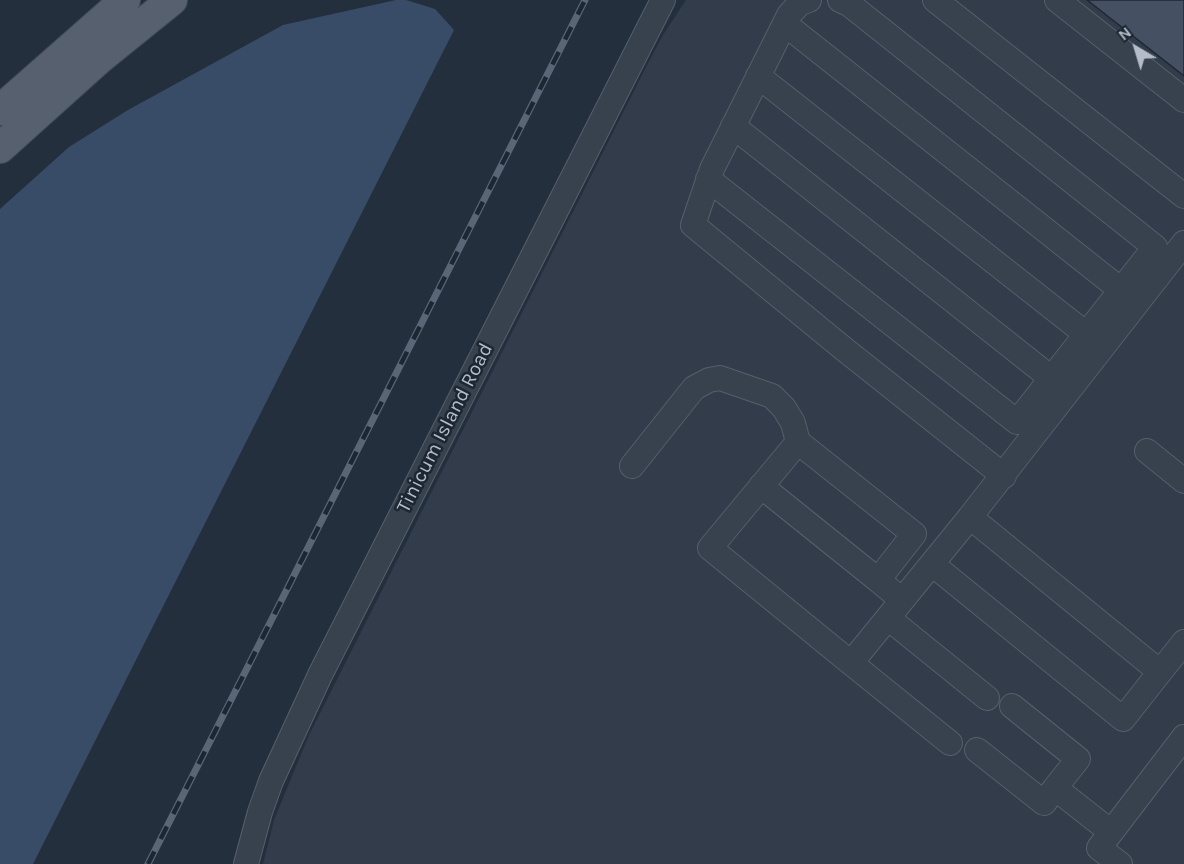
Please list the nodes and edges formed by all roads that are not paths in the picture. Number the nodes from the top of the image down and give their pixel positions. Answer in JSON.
{"nodes":[{"id":1,"x":125,"y":0,"type":"edge"},
{"id":2,"x":172,"y":0,"type":"edge"},
{"id":3,"x":663,"y":0,"type":"edge"},
{"id":4,"x":809,"y":0,"type":"edge"},
{"id":5,"x":840,"y":0,"type":"edge"},
{"id":6,"x":935,"y":0,"type":"edge"},
{"id":7,"x":1057,"y":0,"type":"edge"},
{"id":8,"x":785,"y":24,"type":"junction"},
{"id":9,"x":758,"y":76,"type":"junction"},
{"id":10,"x":1184,"y":100,"type":"edge"},
{"id":11,"x":0,"y":110,"type":"edge"},
{"id":12,"x":733,"y":126,"type":"junction"},
{"id":13,"x":0,"y":148,"type":"edge"},
{"id":14,"x":708,"y":179,"type":"junction"},
{"id":15,"x":1184,"y":196,"type":"edge"},
{"id":16,"x":1184,"y":243,"type":"edge"},
{"id":17,"x":1121,"y":290,"type":"junction"},
{"id":18,"x":1086,"y":334,"type":"junction"},
{"id":19,"x":1052,"y":378,"type":"junction"},
{"id":20,"x":798,"y":442,"type":"junction"},
{"id":21,"x":1147,"y":451,"type":"dead end"},
{"id":22,"x":632,"y":466,"type":"dead end"},
{"id":23,"x":1004,"y":476,"type":"junction"},
{"id":24,"x":1184,"y":481,"type":"edge"},
{"id":25,"x":762,"y":486,"type":"junction"},
{"id":26,"x":970,"y":517,"type":"junction"},
{"id":27,"x":932,"y":564,"type":"junction"},
{"id":28,"x":878,"y":580,"type":"junction"},
{"id":29,"x":895,"y":609,"type":"junction"},
{"id":30,"x":1184,"y":642,"type":"edge"},
{"id":31,"x":851,"y":663,"type":"junction"},
{"id":32,"x":1160,"y":672,"type":"junction"},
{"id":33,"x":987,"y":698,"type":"dead end"},
{"id":34,"x":1012,"y":706,"type":"dead end"},
{"id":35,"x":1184,"y":737,"type":"edge"},
{"id":36,"x":950,"y":743,"type":"dead end"},
{"id":37,"x":977,"y":750,"type":"dead end"},
{"id":38,"x":1055,"y":788,"type":"junction"},
{"id":39,"x":1111,"y":832,"type":"junction"},
{"id":40,"x":246,"y":864,"type":"edge"},
{"id":41,"x":1119,"y":864,"type":"edge"}],
"edges":[{"from":1,"to":11,"type":"main road"},
{"from":2,"to":13,"type":"main road"},
{"from":3,"to":40,"type":"street","name":"Tinicum Island Road"},
{"from":4,"to":8,"type":"street"},
{"from":5,"to":17,"type":"street"},
{"from":6,"to":15,"type":"street"},
{"from":7,"to":10,"type":"street"},
{"from":8,"to":9,"type":"street"},
{"from":8,"to":17,"type":"street"},
{"from":9,"to":12,"type":"street"},
{"from":9,"to":18,"type":"street"},
{"from":12,"to":14,"type":"street"},
{"from":12,"to":19,"type":"street"},
{"from":14,"to":19,"type":"street"},
{"from":14,"to":23,"type":"street"},
{"from":16,"to":23,"type":"street"},
{"from":17,"to":18,"type":"street"},
{"from":18,"to":19,"type":"street"},
{"from":20,"to":22,"type":"street"},
{"from":20,"to":25,"type":"street"},
{"from":20,"to":28,"type":"street"},
{"from":21,"to":24,"type":"street"},
{"from":23,"to":26,"type":"street"},
{"from":25,"to":28,"type":"street"},
{"from":25,"to":31,"type":"street"},
{"from":26,"to":27,"type":"street"},
{"from":26,"to":32,"type":"street"},
{"from":27,"to":29,"type":"street"},
{"from":27,"to":32,"type":"street"},
{"from":28,"to":29,"type":"street"},
{"from":29,"to":31,"type":"street"},
{"from":29,"to":33,"type":"street"},
{"from":30,"to":32,"type":"street"},
{"from":31,"to":36,"type":"street"},
{"from":34,"to":38,"type":"street"},
{"from":35,"to":39,"type":"street"},
{"from":37,"to":38,"type":"street"},
{"from":38,"to":39,"type":"street"},
{"from":39,"to":41,"type":"street"}]}
